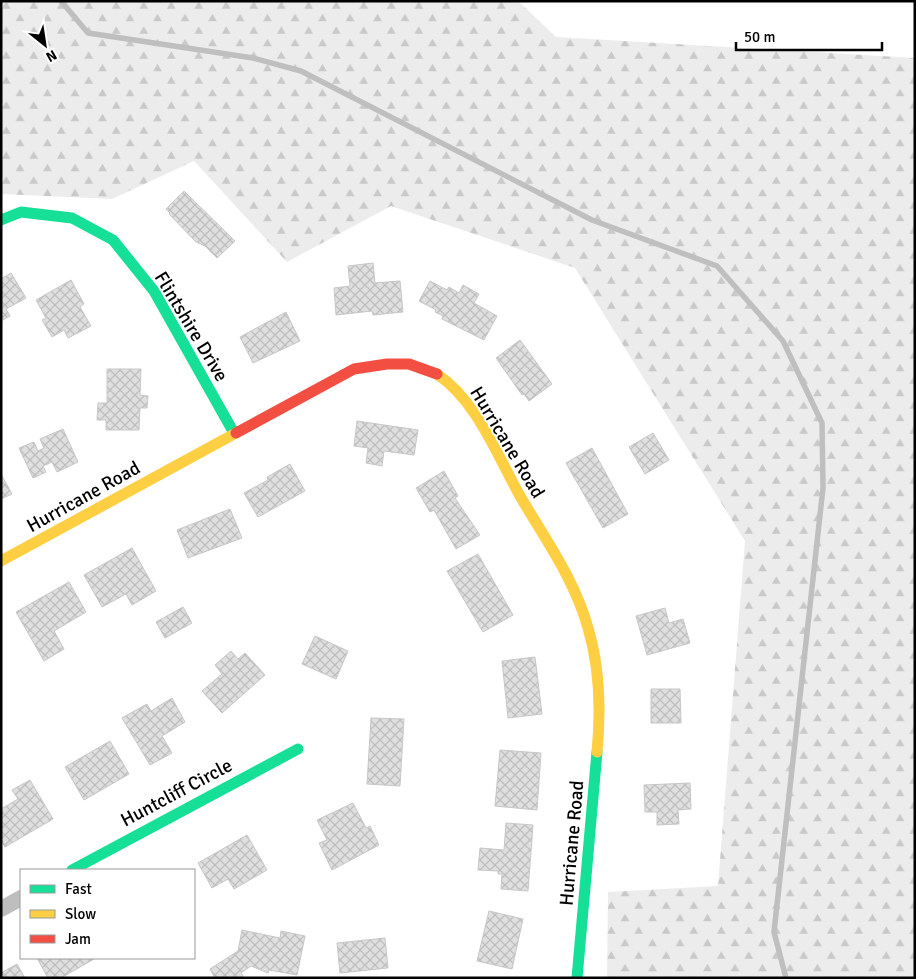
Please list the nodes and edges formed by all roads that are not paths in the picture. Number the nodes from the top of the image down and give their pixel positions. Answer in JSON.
{"nodes":[{"id":1,"x":1,"y":220,"type":"edge"},
{"id":2,"x":234,"y":433,"type":"junction"},
{"id":3,"x":1,"y":561,"type":"edge"},
{"id":4,"x":298,"y":749,"type":"dead end"},
{"id":5,"x":74,"y":869,"type":"edge"},
{"id":6,"x":20,"y":899,"type":"edge"},
{"id":7,"x":1,"y":909,"type":"edge"},
{"id":8,"x":577,"y":978,"type":"edge"}],
"edges":[{"from":1,"to":2,"type":"street","name":"Flintshire Drive"},
{"from":2,"to":3,"type":"street","name":"Hurricane Road"},
{"from":2,"to":8,"type":"street","name":"Hurricane Road"},
{"from":4,"to":5,"type":"street","name":"Huntcliff Circle"},
{"from":6,"to":7,"type":"street"}]}
